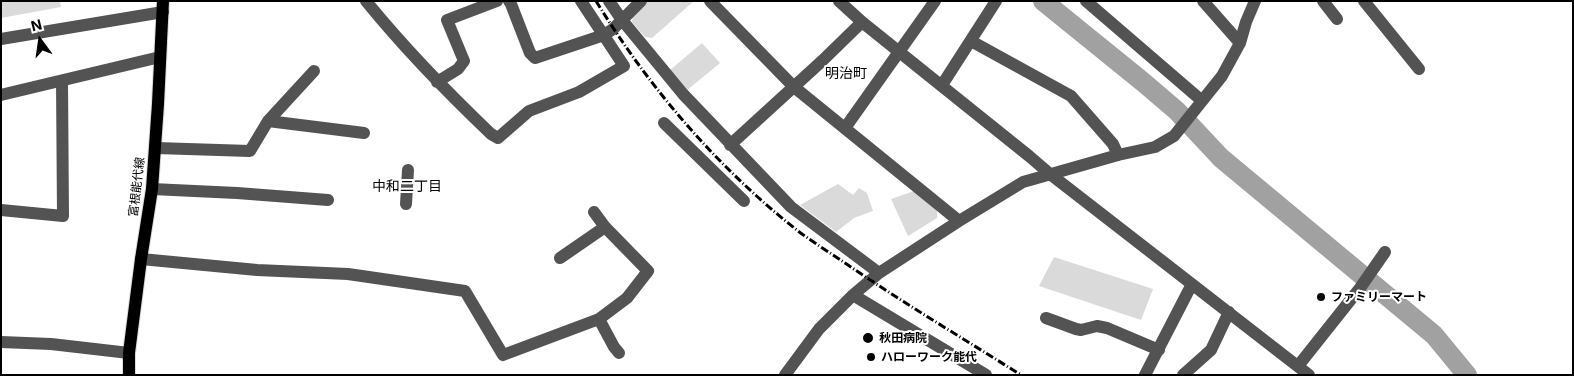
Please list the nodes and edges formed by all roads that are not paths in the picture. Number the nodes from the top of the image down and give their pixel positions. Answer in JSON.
{"nodes":[{"id":1,"x":366,"y":1,"type":"edge"},
{"id":2,"x":497,"y":1,"type":"edge"},
{"id":3,"x":509,"y":1,"type":"edge"},
{"id":4,"x":581,"y":1,"type":"edge"},
{"id":5,"x":609,"y":1,"type":"edge"},
{"id":6,"x":641,"y":1,"type":"edge"},
{"id":7,"x":710,"y":1,"type":"edge"},
{"id":8,"x":839,"y":1,"type":"edge"},
{"id":9,"x":935,"y":1,"type":"edge"},
{"id":10,"x":996,"y":1,"type":"edge"},
{"id":11,"x":1086,"y":1,"type":"edge"},
{"id":12,"x":1203,"y":1,"type":"edge"},
{"id":13,"x":1255,"y":1,"type":"edge"},
{"id":14,"x":1323,"y":1,"type":"edge"},
{"id":15,"x":1364,"y":1,"type":"edge"},
{"id":16,"x":163,"y":7,"type":"edge"},
{"id":17,"x":1337,"y":19,"type":"dead end"},
{"id":18,"x":622,"y":20,"type":"junction"},
{"id":19,"x":862,"y":22,"type":"junction"},
{"id":20,"x":604,"y":35,"type":"junction"},
{"id":21,"x":1,"y":39,"type":"edge"},
{"id":22,"x":971,"y":41,"type":"junction"},
{"id":23,"x":1240,"y":43,"type":"junction"},
{"id":24,"x":900,"y":51,"type":"junction"},
{"id":25,"x":160,"y":57,"type":"junction"},
{"id":26,"x":1419,"y":69,"type":"dead end"},
{"id":27,"x":314,"y":70,"type":"dead end"},
{"id":28,"x":62,"y":81,"type":"junction"},
{"id":29,"x":437,"y":82,"type":"junction"},
{"id":30,"x":942,"y":85,"type":"junction"},
{"id":31,"x":794,"y":87,"type":"junction"},
{"id":32,"x":1,"y":95,"type":"edge"},
{"id":33,"x":1199,"y":104,"type":"junction"},
{"id":34,"x":268,"y":121,"type":"junction"},
{"id":35,"x":664,"y":123,"type":"dead end"},
{"id":36,"x":845,"y":128,"type":"junction"},
{"id":37,"x":364,"y":133,"type":"dead end"},
{"id":38,"x":730,"y":145,"type":"junction"},
{"id":39,"x":156,"y":148,"type":"junction"},
{"id":40,"x":1118,"y":155,"type":"junction"},
{"id":41,"x":408,"y":170,"type":"dead end"},
{"id":42,"x":1050,"y":174,"type":"junction"},
{"id":43,"x":152,"y":189,"type":"junction"},
{"id":44,"x":328,"y":200,"type":"dead end"},
{"id":45,"x":744,"y":202,"type":"dead end"},
{"id":46,"x":406,"y":204,"type":"dead end"},
{"id":47,"x":1,"y":210,"type":"edge"},
{"id":48,"x":594,"y":212,"type":"dead end"},
{"id":49,"x":958,"y":222,"type":"junction"},
{"id":50,"x":605,"y":228,"type":"junction"},
{"id":51,"x":1385,"y":252,"type":"dead end"},
{"id":52,"x":560,"y":258,"type":"dead end"},
{"id":53,"x":141,"y":260,"type":"junction"},
{"id":54,"x":879,"y":272,"type":"junction"},
{"id":55,"x":1192,"y":284,"type":"junction"},
{"id":56,"x":853,"y":295,"type":"junction"},
{"id":57,"x":1229,"y":312,"type":"junction"},
{"id":58,"x":1046,"y":318,"type":"dead end"},
{"id":59,"x":598,"y":319,"type":"junction"},
{"id":60,"x":1,"y":342,"type":"edge"},
{"id":61,"x":1159,"y":350,"type":"junction"},
{"id":62,"x":129,"y":352,"type":"junction"},
{"id":63,"x":619,"y":353,"type":"dead end"},
{"id":64,"x":1298,"y":366,"type":"junction"},
{"id":65,"x":129,"y":375,"type":"edge"},
{"id":66,"x":785,"y":375,"type":"edge"},
{"id":67,"x":986,"y":375,"type":"edge"},
{"id":68,"x":1145,"y":375,"type":"edge"},
{"id":69,"x":1183,"y":375,"type":"edge"},
{"id":70,"x":1309,"y":375,"type":"edge"}],
"edges":[{"from":1,"to":29,"type":"street"},
{"from":2,"to":29,"type":"street"},
{"from":3,"to":20,"type":"street"},
{"from":4,"to":20,"type":"street"},
{"from":5,"to":18,"type":"street"},
{"from":6,"to":18,"type":"street"},
{"from":7,"to":31,"type":"street"},
{"from":8,"to":19,"type":"street"},
{"from":9,"to":24,"type":"street"},
{"from":10,"to":22,"type":"street"},
{"from":11,"to":33,"type":"street"},
{"from":12,"to":23,"type":"street"},
{"from":13,"to":23,"type":"street"},
{"from":14,"to":17,"type":"street"},
{"from":15,"to":26,"type":"street"},
{"from":16,"to":21,"type":"street"},
{"from":16,"to":25,"type":"main road","name":"富根能代線"},
{"from":18,"to":20,"type":"street"},
{"from":18,"to":38,"type":"street"},
{"from":19,"to":24,"type":"street"},
{"from":19,"to":31,"type":"street"},
{"from":20,"to":29,"type":"street"},
{"from":22,"to":30,"type":"street"},
{"from":22,"to":40,"type":"street"},
{"from":23,"to":33,"type":"street"},
{"from":24,"to":30,"type":"street"},
{"from":24,"to":36,"type":"street"},
{"from":25,"to":28,"type":"street"},
{"from":25,"to":39,"type":"main road","name":"富根能代線"},
{"from":27,"to":34,"type":"street"},
{"from":28,"to":32,"type":"street"},
{"from":28,"to":47,"type":"street"},
{"from":30,"to":42,"type":"street"},
{"from":31,"to":36,"type":"street"},
{"from":31,"to":38,"type":"street"},
{"from":33,"to":40,"type":"street"},
{"from":34,"to":37,"type":"street"},
{"from":34,"to":39,"type":"street"},
{"from":35,"to":45,"type":"street"},
{"from":36,"to":49,"type":"street"},
{"from":38,"to":54,"type":"street"},
{"from":39,"to":43,"type":"main road","name":"富根能代線"},
{"from":40,"to":42,"type":"street"},
{"from":41,"to":46,"type":"street"},
{"from":42,"to":49,"type":"street"},
{"from":42,"to":55,"type":"street"},
{"from":43,"to":44,"type":"street"},
{"from":43,"to":53,"type":"main road","name":"富根能代線"},
{"from":48,"to":50,"type":"street"},
{"from":49,"to":54,"type":"street"},
{"from":50,"to":52,"type":"street"},
{"from":50,"to":59,"type":"street"},
{"from":51,"to":64,"type":"street"},
{"from":53,"to":59,"type":"street"},
{"from":53,"to":62,"type":"main road","name":"富根能代線"},
{"from":54,"to":56,"type":"street"},
{"from":55,"to":57,"type":"street"},
{"from":55,"to":61,"type":"street"},
{"from":56,"to":66,"type":"street"},
{"from":56,"to":67,"type":"street"},
{"from":57,"to":64,"type":"street"},
{"from":57,"to":69,"type":"street"},
{"from":58,"to":61,"type":"street"},
{"from":59,"to":63,"type":"street"},
{"from":60,"to":62,"type":"street"},
{"from":61,"to":68,"type":"street"},
{"from":62,"to":65,"type":"main road","name":"富根能代線"},
{"from":64,"to":70,"type":"street"}]}
